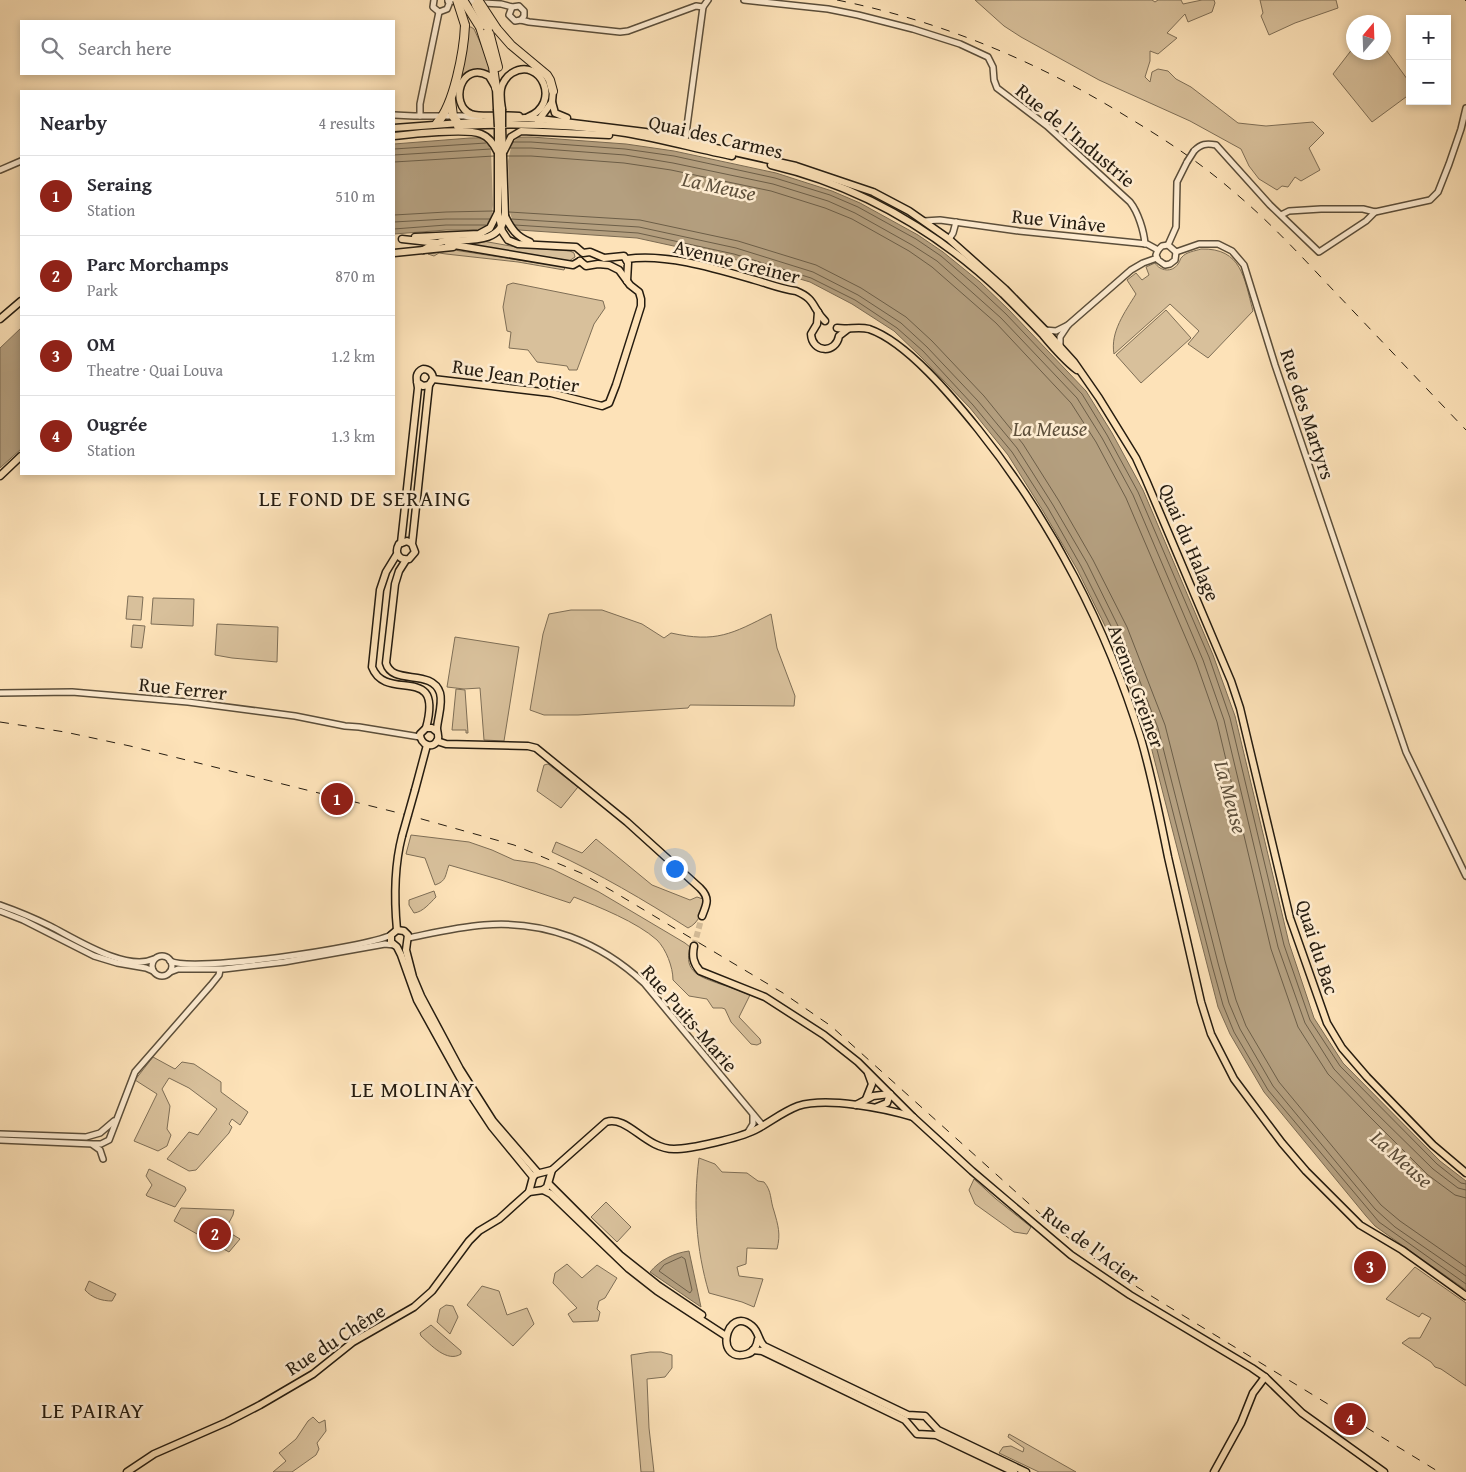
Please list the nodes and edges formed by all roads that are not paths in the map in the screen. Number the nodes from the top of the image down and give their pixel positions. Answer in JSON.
{"nodes":[{"id":1,"x":434,"y":0,"type":"edge"},
{"id":2,"x":448,"y":0,"type":"edge"},
{"id":3,"x":457,"y":0,"type":"edge"},
{"id":4,"x":463,"y":0,"type":"edge"},
{"id":5,"x":473,"y":0,"type":"edge"},
{"id":6,"x":478,"y":0,"type":"edge"},
{"id":7,"x":694,"y":0,"type":"edge"},
{"id":8,"x":707,"y":0,"type":"edge"},
{"id":9,"x":744,"y":0,"type":"edge"},
{"id":10,"x":696,"y":6,"type":"junction"},
{"id":11,"x":512,"y":7,"type":"junction"},
{"id":12,"x":703,"y":7,"type":"junction"},
{"id":13,"x":439,"y":12,"type":"junction"},
{"id":14,"x":521,"y":20,"type":"junction"},
{"id":15,"x":484,"y":27,"type":"junction"},
{"id":16,"x":498,"y":83,"type":"junction"},
{"id":17,"x":553,"y":91,"type":"joint"},
{"id":18,"x":451,"y":98,"type":"junction"},
{"id":19,"x":552,"y":102,"type":"junction"},
{"id":20,"x":1466,"y":108,"type":"edge"},
{"id":21,"x":395,"y":116,"type":"edge"},
{"id":22,"x":417,"y":116,"type":"junction"},
{"id":23,"x":443,"y":116,"type":"junction"},
{"id":24,"x":525,"y":118,"type":"junction"},
{"id":25,"x":540,"y":119,"type":"junction"},
{"id":26,"x":456,"y":121,"type":"junction"},
{"id":27,"x":437,"y":123,"type":"junction"},
{"id":28,"x":590,"y":124,"type":"junction"},
{"id":29,"x":501,"y":126,"type":"junction"},
{"id":30,"x":530,"y":126,"type":"junction"},
{"id":31,"x":395,"y":129,"type":"edge"},
{"id":32,"x":395,"y":129,"type":"edge"},
{"id":33,"x":395,"y":136,"type":"edge"},
{"id":34,"x":657,"y":140,"type":"junction"},
{"id":35,"x":685,"y":142,"type":"junction"},
{"id":36,"x":500,"y":154,"type":"junction"},
{"id":37,"x":20,"y":161,"type":"edge"},
{"id":38,"x":0,"y":170,"type":"edge"},
{"id":39,"x":901,"y":206,"type":"joint"},
{"id":40,"x":1375,"y":212,"type":"junction"},
{"id":41,"x":502,"y":213,"type":"junction"},
{"id":42,"x":1281,"y":215,"type":"junction"},
{"id":43,"x":924,"y":221,"type":"junction"},
{"id":44,"x":912,"y":222,"type":"junction"},
{"id":45,"x":956,"y":222,"type":"junction"},
{"id":46,"x":500,"y":230,"type":"junction"},
{"id":47,"x":402,"y":239,"type":"junction"},
{"id":48,"x":949,"y":239,"type":"junction"},
{"id":49,"x":395,"y":240,"type":"edge"},
{"id":50,"x":438,"y":243,"type":"junction"},
{"id":51,"x":535,"y":244,"type":"junction"},
{"id":52,"x":1145,"y":244,"type":"junction"},
{"id":53,"x":1168,"y":245,"type":"junction"},
{"id":54,"x":457,"y":246,"type":"junction"},
{"id":55,"x":423,"y":250,"type":"junction"},
{"id":56,"x":1158,"y":250,"type":"junction"},
{"id":57,"x":1176,"y":252,"type":"junction"},
{"id":58,"x":395,"y":253,"type":"edge"},
{"id":59,"x":583,"y":253,"type":"junction"},
{"id":60,"x":593,"y":255,"type":"junction"},
{"id":61,"x":616,"y":258,"type":"junction"},
{"id":62,"x":1157,"y":258,"type":"junction"},
{"id":63,"x":580,"y":261,"type":"junction"},
{"id":64,"x":627,"y":263,"type":"junction"},
{"id":65,"x":592,"y":264,"type":"junction"},
{"id":66,"x":617,"y":269,"type":"junction"},
{"id":67,"x":627,"y":281,"type":"junction"},
{"id":68,"x":20,"y":302,"type":"edge"},
{"id":69,"x":818,"y":312,"type":"junction"},
{"id":70,"x":0,"y":319,"type":"edge"},
{"id":71,"x":825,"y":321,"type":"junction"},
{"id":72,"x":816,"y":324,"type":"junction"},
{"id":73,"x":1068,"y":325,"type":"junction"},
{"id":74,"x":837,"y":328,"type":"junction"},
{"id":75,"x":848,"y":329,"type":"junction"},
{"id":76,"x":1045,"y":330,"type":"junction"},
{"id":77,"x":840,"y":336,"type":"junction"},
{"id":78,"x":1060,"y":347,"type":"junction"},
{"id":79,"x":1080,"y":373,"type":"junction"},
{"id":80,"x":417,"y":382,"type":"junction"},
{"id":81,"x":431,"y":382,"type":"junction"},
{"id":82,"x":20,"y":457,"type":"edge"},
{"id":83,"x":0,"y":476,"type":"edge"},
{"id":84,"x":401,"y":542,"type":"junction"},
{"id":85,"x":412,"y":544,"type":"junction"},
{"id":86,"x":397,"y":554,"type":"junction"},
{"id":87,"x":406,"y":560,"type":"junction"},
{"id":88,"x":0,"y":693,"type":"edge"},
{"id":89,"x":426,"y":728,"type":"junction"},
{"id":90,"x":437,"y":732,"type":"junction"},
{"id":91,"x":1248,"y":736,"type":"joint"},
{"id":92,"x":420,"y":737,"type":"junction"},
{"id":93,"x":437,"y":741,"type":"junction"},
{"id":94,"x":427,"y":745,"type":"junction"},
{"id":95,"x":1466,"y":876,"type":"edge"},
{"id":96,"x":0,"y":905,"type":"edge"},
{"id":97,"x":0,"y":911,"type":"edge"},
{"id":98,"x":702,"y":916,"type":"tunnel mouth"},
{"id":99,"x":397,"y":930,"type":"junction"},
{"id":100,"x":391,"y":936,"type":"junction"},
{"id":101,"x":408,"y":938,"type":"junction"},
{"id":102,"x":406,"y":945,"type":"junction"},
{"id":103,"x":395,"y":946,"type":"junction"},
{"id":104,"x":694,"y":946,"type":"tunnel mouth"},
{"id":105,"x":154,"y":959,"type":"junction"},
{"id":106,"x":170,"y":960,"type":"junction"},
{"id":107,"x":221,"y":967,"type":"junction"},
{"id":108,"x":153,"y":971,"type":"junction"},
{"id":109,"x":170,"y":972,"type":"junction"},
{"id":110,"x":866,"y":1070,"type":"junction"},
{"id":111,"x":890,"y":1094,"type":"junction"},
{"id":112,"x":866,"y":1099,"type":"junction"},
{"id":113,"x":856,"y":1104,"type":"junction"},
{"id":114,"x":876,"y":1107,"type":"junction"},
{"id":115,"x":752,"y":1112,"type":"junction"},
{"id":116,"x":117,"y":1117,"type":"junction"},
{"id":117,"x":913,"y":1117,"type":"junction"},
{"id":118,"x":762,"y":1126,"type":"junction"},
{"id":119,"x":748,"y":1133,"type":"junction"},
{"id":120,"x":0,"y":1134,"type":"edge"},
{"id":121,"x":0,"y":1140,"type":"edge"},
{"id":122,"x":93,"y":1144,"type":"junction"},
{"id":123,"x":103,"y":1160,"type":"dead end"},
{"id":124,"x":552,"y":1170,"type":"junction"},
{"id":125,"x":1466,"y":1173,"type":"edge"},
{"id":126,"x":537,"y":1176,"type":"junction"},
{"id":127,"x":550,"y":1182,"type":"junction"},
{"id":128,"x":541,"y":1190,"type":"junction"},
{"id":129,"x":529,"y":1192,"type":"junction"},
{"id":130,"x":1466,"y":1296,"type":"edge"},
{"id":131,"x":729,"y":1328,"type":"junction"},
{"id":132,"x":726,"y":1336,"type":"junction"},
{"id":133,"x":758,"y":1339,"type":"junction"},
{"id":134,"x":753,"y":1350,"type":"junction"},
{"id":135,"x":1265,"y":1377,"type":"junction"},
{"id":136,"x":916,"y":1417,"type":"junction"},
{"id":137,"x":931,"y":1422,"type":"junction"},
{"id":138,"x":912,"y":1426,"type":"junction"},
{"id":139,"x":925,"y":1434,"type":"junction"},
{"id":140,"x":128,"y":1472,"type":"edge"},
{"id":141,"x":1014,"y":1472,"type":"edge"},
{"id":142,"x":1026,"y":1472,"type":"edge"},
{"id":143,"x":1214,"y":1472,"type":"edge"},
{"id":144,"x":1384,"y":1472,"type":"edge"}],
"edges":[{"from":1,"to":13,"type":"street"},
{"from":2,"to":11,"type":"street"},
{"from":2,"to":13,"type":"street"},
{"from":3,"to":18,"type":"highway","bridge":true},
{"from":4,"to":15,"type":"highway","bridge":true},
{"from":5,"to":15,"type":"highway","bridge":true},
{"from":6,"to":17,"type":"highway","bridge":true},
{"from":7,"to":10,"type":"street"},
{"from":8,"to":12,"type":"street"},
{"from":9,"to":52,"type":"street","name":"Rue de l'Industrie"},
{"from":10,"to":12,"type":"street"},
{"from":10,"to":14,"type":"street"},
{"from":11,"to":14,"type":"street"},
{"from":11,"to":14,"type":"street"},
{"from":12,"to":35,"type":"street"},
{"from":13,"to":22,"type":"street"},
{"from":15,"to":16,"type":"highway"},
{"from":16,"to":24,"type":"main road"},
{"from":16,"to":24,"type":"main road"},
{"from":16,"to":29,"type":"main road","bridge":true},
{"from":17,"to":19,"type":"main road"},
{"from":18,"to":23,"type":"highway"},
{"from":18,"to":26,"type":"highway"},
{"from":19,"to":25,"type":"main road"},
{"from":19,"to":28,"type":"main road"},
{"from":20,"to":40,"type":"street"},
{"from":21,"to":22,"type":"street"},
{"from":22,"to":23,"type":"street"},
{"from":23,"to":26,"type":"street"},
{"from":23,"to":27,"type":"highway"},
{"from":24,"to":25,"type":"main road","name":"Quai des Carmes"},
{"from":24,"to":26,"type":"main road","name":"Quai des Carmes"},
{"from":25,"to":28,"type":"main road","name":"Quai des Carmes"},
{"from":25,"to":30,"type":"main road"},
{"from":26,"to":27,"type":"main road"},
{"from":26,"to":29,"type":"main road","name":"Quai des Carmes"},
{"from":26,"to":31,"type":"main road"},
{"from":27,"to":32,"type":"main road"},
{"from":28,"to":35,"type":"main road","name":"Quai des Carmes"},
{"from":29,"to":30,"type":"main road","name":"Quai des Carmes"},
{"from":29,"to":36,"type":"main road"},
{"from":30,"to":34,"type":"main road","name":"Quai des Carmes"},
{"from":33,"to":36,"type":"main road"},
{"from":34,"to":36,"type":"main road"},
{"from":34,"to":44,"type":"main road","name":"Quai des Carmes"},
{"from":35,"to":39,"type":"main road","name":"Quai des Carmes"},
{"from":36,"to":41,"type":"main road"},
{"from":37,"to":38,"type":"street"},
{"from":39,"to":43,"type":"main road","name":"Quai du Halage"},
{"from":40,"to":42,"type":"street"},
{"from":40,"to":42,"type":"street"},
{"from":41,"to":46,"type":"main road"},
{"from":41,"to":47,"type":"main road"},
{"from":41,"to":51,"type":"main road"},
{"from":42,"to":53,"type":"street","bridge":true},
{"from":43,"to":45,"type":"street","name":"Rue Vinâve"},
{"from":43,"to":48,"type":"main road","name":"Quai du Halage"},
{"from":44,"to":48,"type":"main road"},
{"from":44,"to":79,"type":"main road","name":"Quai du Halage"},
{"from":45,"to":48,"type":"street"},
{"from":45,"to":52,"type":"street","name":"Rue Vinâve"},
{"from":46,"to":50,"type":"main road"},
{"from":46,"to":51,"type":"main road"},
{"from":47,"to":49,"type":"main road"},
{"from":47,"to":50,"type":"main road"},
{"from":48,"to":76,"type":"main road","name":"Quai du Halage"},
{"from":50,"to":54,"type":"main road"},
{"from":50,"to":55,"type":"main road"},
{"from":51,"to":59,"type":"main road"},
{"from":52,"to":56,"type":"street","name":"Rue Vinâve"},
{"from":53,"to":56,"type":"street"},
{"from":53,"to":57,"type":"street"},
{"from":54,"to":55,"type":"main road"},
{"from":54,"to":63,"type":"main road"},
{"from":55,"to":58,"type":"main road"},
{"from":56,"to":62,"type":"street"},
{"from":57,"to":62,"type":"street"},
{"from":57,"to":95,"type":"street","name":"Rue des Martyrs"},
{"from":59,"to":60,"type":"main road"},
{"from":59,"to":63,"type":"main road"},
{"from":60,"to":61,"type":"main road"},
{"from":60,"to":65,"type":"main road"},
{"from":61,"to":64,"type":"main road"},
{"from":61,"to":66,"type":"main road"},
{"from":62,"to":73,"type":"street"},
{"from":63,"to":65,"type":"main road"},
{"from":64,"to":66,"type":"main road"},
{"from":64,"to":67,"type":"main road"},
{"from":64,"to":69,"type":"main road","name":"Avenue Greiner"},
{"from":65,"to":66,"type":"main road"},
{"from":66,"to":67,"type":"main road","name":"Rue Jean Potier"},
{"from":67,"to":81,"type":"main road","name":"Rue Jean Potier"},
{"from":68,"to":70,"type":"main road"},
{"from":69,"to":71,"type":"main road","name":"Avenue Greiner"},
{"from":69,"to":72,"type":"main road"},
{"from":71,"to":72,"type":"main road"},
{"from":71,"to":74,"type":"main road","name":"Avenue Greiner"},
{"from":72,"to":77,"type":"main road"},
{"from":73,"to":76,"type":"street"},
{"from":73,"to":78,"type":"street"},
{"from":74,"to":75,"type":"main road","name":"Avenue Greiner"},
{"from":74,"to":77,"type":"main road"},
{"from":75,"to":77,"type":"main road"},
{"from":75,"to":130,"type":"main road","name":"Avenue Greiner"},
{"from":76,"to":78,"type":"main road","name":"Quai du Halage"},
{"from":78,"to":79,"type":"main road","name":"Quai du Halage"},
{"from":79,"to":91,"type":"main road","name":"Quai du Halage"},
{"from":80,"to":81,"type":"main road"},
{"from":80,"to":81,"type":"main road"},
{"from":80,"to":84,"type":"main road"},
{"from":81,"to":85,"type":"main road"},
{"from":82,"to":83,"type":"main road"},
{"from":84,"to":85,"type":"main road"},
{"from":84,"to":86,"type":"main road"},
{"from":85,"to":87,"type":"main road"},
{"from":86,"to":87,"type":"main road"},
{"from":86,"to":89,"type":"main road"},
{"from":87,"to":90,"type":"main road"},
{"from":88,"to":92,"type":"street","name":"Rue Ferrer"},
{"from":89,"to":90,"type":"main road"},
{"from":89,"to":92,"type":"main road"},
{"from":90,"to":93,"type":"main road"},
{"from":91,"to":125,"type":"main road","name":"Quai du Bac"},
{"from":92,"to":94,"type":"main road"},
{"from":93,"to":94,"type":"main road"},
{"from":93,"to":98,"type":"main road"},
{"from":94,"to":99,"type":"main road","bridge":true},
{"from":96,"to":105,"type":"street"},
{"from":97,"to":108,"type":"street"},
{"from":99,"to":100,"type":"main road"},
{"from":99,"to":101,"type":"main road"},
{"from":100,"to":103,"type":"main road"},
{"from":100,"to":107,"type":"street"},
{"from":101,"to":102,"type":"main road"},
{"from":101,"to":115,"type":"street","name":"Rue Puits-Marie"},
{"from":102,"to":103,"type":"main road"},
{"from":102,"to":126,"type":"main road"},
{"from":103,"to":107,"type":"street"},
{"from":103,"to":126,"type":"main road"},
{"from":104,"to":110,"type":"main road","name":"Rue de l'Acier"},
{"from":105,"to":106,"type":"street"},
{"from":105,"to":108,"type":"street"},
{"from":106,"to":107,"type":"street"},
{"from":106,"to":109,"type":"street"},
{"from":107,"to":109,"type":"street"},
{"from":107,"to":116,"type":"street"},
{"from":108,"to":109,"type":"street"},
{"from":110,"to":111,"type":"main road","name":"Rue de l'Acier"},
{"from":110,"to":112,"type":"main road"},
{"from":111,"to":112,"type":"main road"},
{"from":111,"to":114,"type":"main road"},
{"from":111,"to":117,"type":"main road","name":"Rue de l'Acier"},
{"from":112,"to":113,"type":"main road"},
{"from":113,"to":114,"type":"main road"},
{"from":113,"to":118,"type":"main road"},
{"from":114,"to":117,"type":"main road"},
{"from":115,"to":118,"type":"street","name":"Rue Puits-Marie"},
{"from":115,"to":119,"type":"street"},
{"from":116,"to":120,"type":"street"},
{"from":116,"to":122,"type":"street"},
{"from":117,"to":135,"type":"main road","name":"Rue de l'Acier"},
{"from":118,"to":119,"type":"main road"},
{"from":119,"to":124,"type":"main road"},
{"from":121,"to":122,"type":"street"},
{"from":122,"to":123,"type":"street"},
{"from":124,"to":126,"type":"main road"},
{"from":124,"to":127,"type":"main road"},
{"from":126,"to":127,"type":"main road"},
{"from":126,"to":128,"type":"main road"},
{"from":126,"to":129,"type":"main road","name":"Rue du Chêne"},
{"from":127,"to":128,"type":"main road"},
{"from":127,"to":131,"type":"main road"},
{"from":128,"to":129,"type":"main road"},
{"from":128,"to":132,"type":"main road"},
{"from":129,"to":140,"type":"main road","name":"Rue du Chêne"},
{"from":131,"to":132,"type":"main road"},
{"from":131,"to":133,"type":"main road"},
{"from":132,"to":134,"type":"main road"},
{"from":133,"to":134,"type":"main road"},
{"from":133,"to":136,"type":"main road"},
{"from":134,"to":138,"type":"main road"},
{"from":135,"to":143,"type":"main road"},
{"from":135,"to":144,"type":"main road","name":"Rue de l'Acier"},
{"from":136,"to":137,"type":"main road"},
{"from":136,"to":138,"type":"main road"},
{"from":137,"to":139,"type":"main road"},
{"from":137,"to":142,"type":"main road"},
{"from":138,"to":139,"type":"main road"},
{"from":139,"to":141,"type":"main road"}]}
